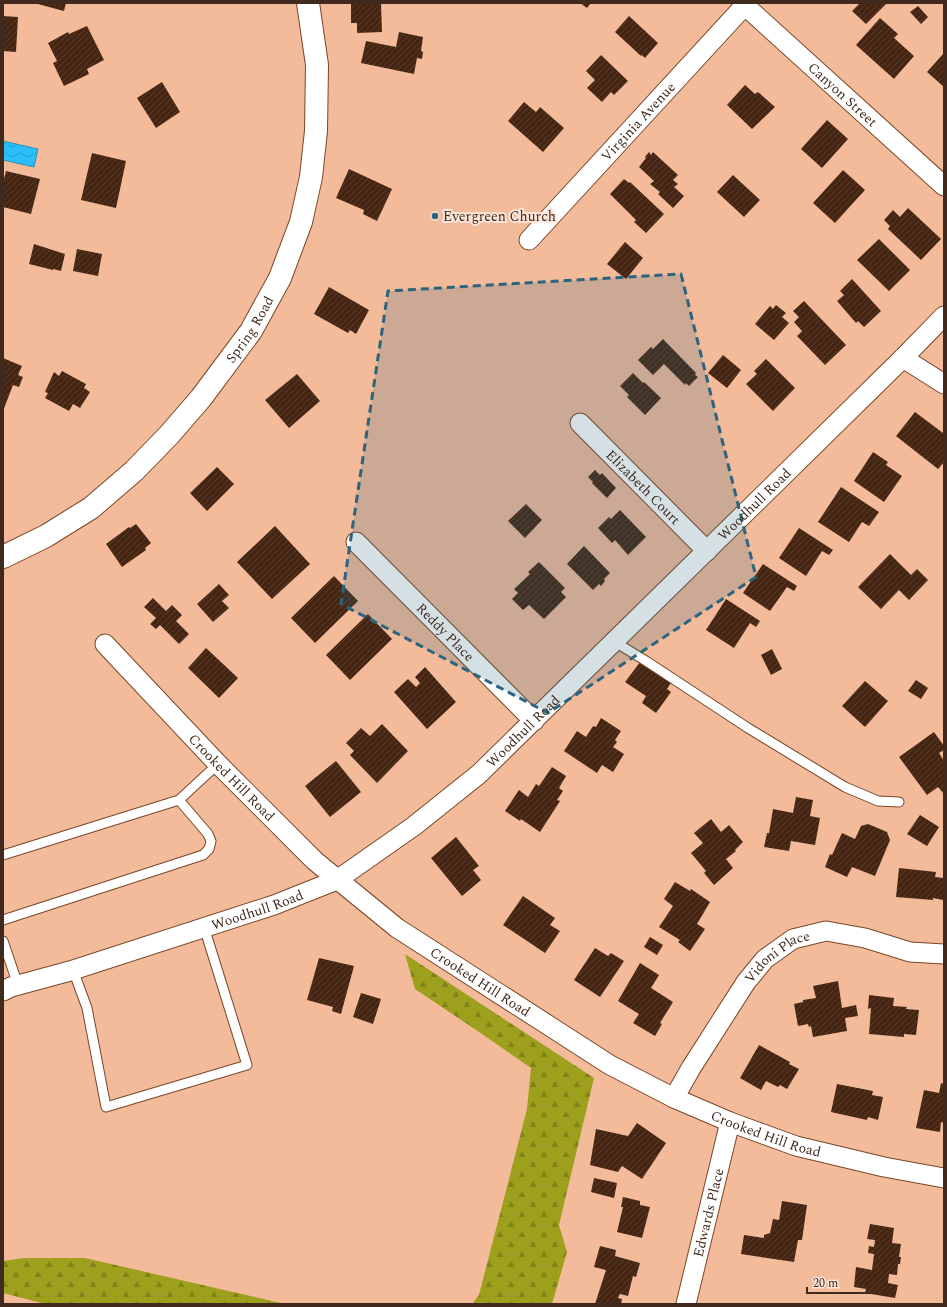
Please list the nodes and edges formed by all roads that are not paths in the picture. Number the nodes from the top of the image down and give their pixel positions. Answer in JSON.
{"nodes":[{"id":1,"x":308,"y":3,"type":"edge"},
{"id":2,"x":745,"y":4,"type":"edge"},
{"id":3,"x":944,"y":186,"type":"edge"},
{"id":4,"x":529,"y":240,"type":"dead end"},
{"id":5,"x":944,"y":316,"type":"edge"},
{"id":6,"x":903,"y":358,"type":"junction"},
{"id":7,"x":944,"y":384,"type":"edge"},
{"id":8,"x":580,"y":423,"type":"dead end"},
{"id":9,"x":356,"y":542,"type":"dead end"},
{"id":10,"x":706,"y":551,"type":"junction"},
{"id":11,"x":3,"y":557,"type":"edge"},
{"id":12,"x":614,"y":642,"type":"junction"},
{"id":13,"x":104,"y":644,"type":"dead end"},
{"id":14,"x":534,"y":722,"type":"junction"},
{"id":15,"x":218,"y":764,"type":"junction"},
{"id":16,"x":179,"y":800,"type":"junction"},
{"id":17,"x":899,"y":802,"type":"dead end"},
{"id":18,"x":3,"y":855,"type":"edge"},
{"id":19,"x":337,"y":880,"type":"junction"},
{"id":20,"x":3,"y":920,"type":"edge"},
{"id":21,"x":204,"y":927,"type":"junction"},
{"id":22,"x":3,"y":941,"type":"edge"},
{"id":23,"x":944,"y":954,"type":"edge"},
{"id":24,"x":73,"y":970,"type":"junction"},
{"id":25,"x":11,"y":988,"type":"edge"},
{"id":26,"x":674,"y":1098,"type":"junction"},
{"id":27,"x":730,"y":1122,"type":"junction"},
{"id":28,"x":944,"y":1178,"type":"edge"},
{"id":29,"x":686,"y":1304,"type":"edge"}],
"edges":[{"from":1,"to":11,"type":"main road","name":"Spring Road"},
{"from":2,"to":3,"type":"street","name":"Canyon Street"},
{"from":2,"to":4,"type":"street","name":"Virginia Avenue"},
{"from":5,"to":6,"type":"street","name":"Woodhull Road"},
{"from":6,"to":7,"type":"street"},
{"from":6,"to":10,"type":"street","name":"Woodhull Road"},
{"from":8,"to":10,"type":"street","name":"Elizabeth Court"},
{"from":9,"to":14,"type":"street","name":"Reddy Place"},
{"from":10,"to":12,"type":"street","name":"Woodhull Road"},
{"from":12,"to":14,"type":"street","name":"Woodhull Road"},
{"from":12,"to":17,"type":"lane"},
{"from":13,"to":15,"type":"street","name":"Crooked Hill Road"},
{"from":14,"to":19,"type":"street","name":"Woodhull Road"},
{"from":15,"to":16,"type":"lane"},
{"from":15,"to":19,"type":"street","name":"Crooked Hill Road"},
{"from":16,"to":18,"type":"lane"},
{"from":16,"to":20,"type":"lane"},
{"from":19,"to":21,"type":"street","name":"Woodhull Road"},
{"from":19,"to":26,"type":"street","name":"Crooked Hill Road"},
{"from":21,"to":24,"type":"street","name":"Woodhull Road"},
{"from":21,"to":24,"type":"lane"},
{"from":22,"to":25,"type":"lane"},
{"from":23,"to":26,"type":"street","name":"Vidoni Place"},
{"from":24,"to":25,"type":"street","name":"Woodhull Road"},
{"from":26,"to":27,"type":"street","name":"Crooked Hill Road"},
{"from":27,"to":28,"type":"street","name":"Crooked Hill Road"},
{"from":27,"to":29,"type":"street","name":"Edwards Place"}]}
